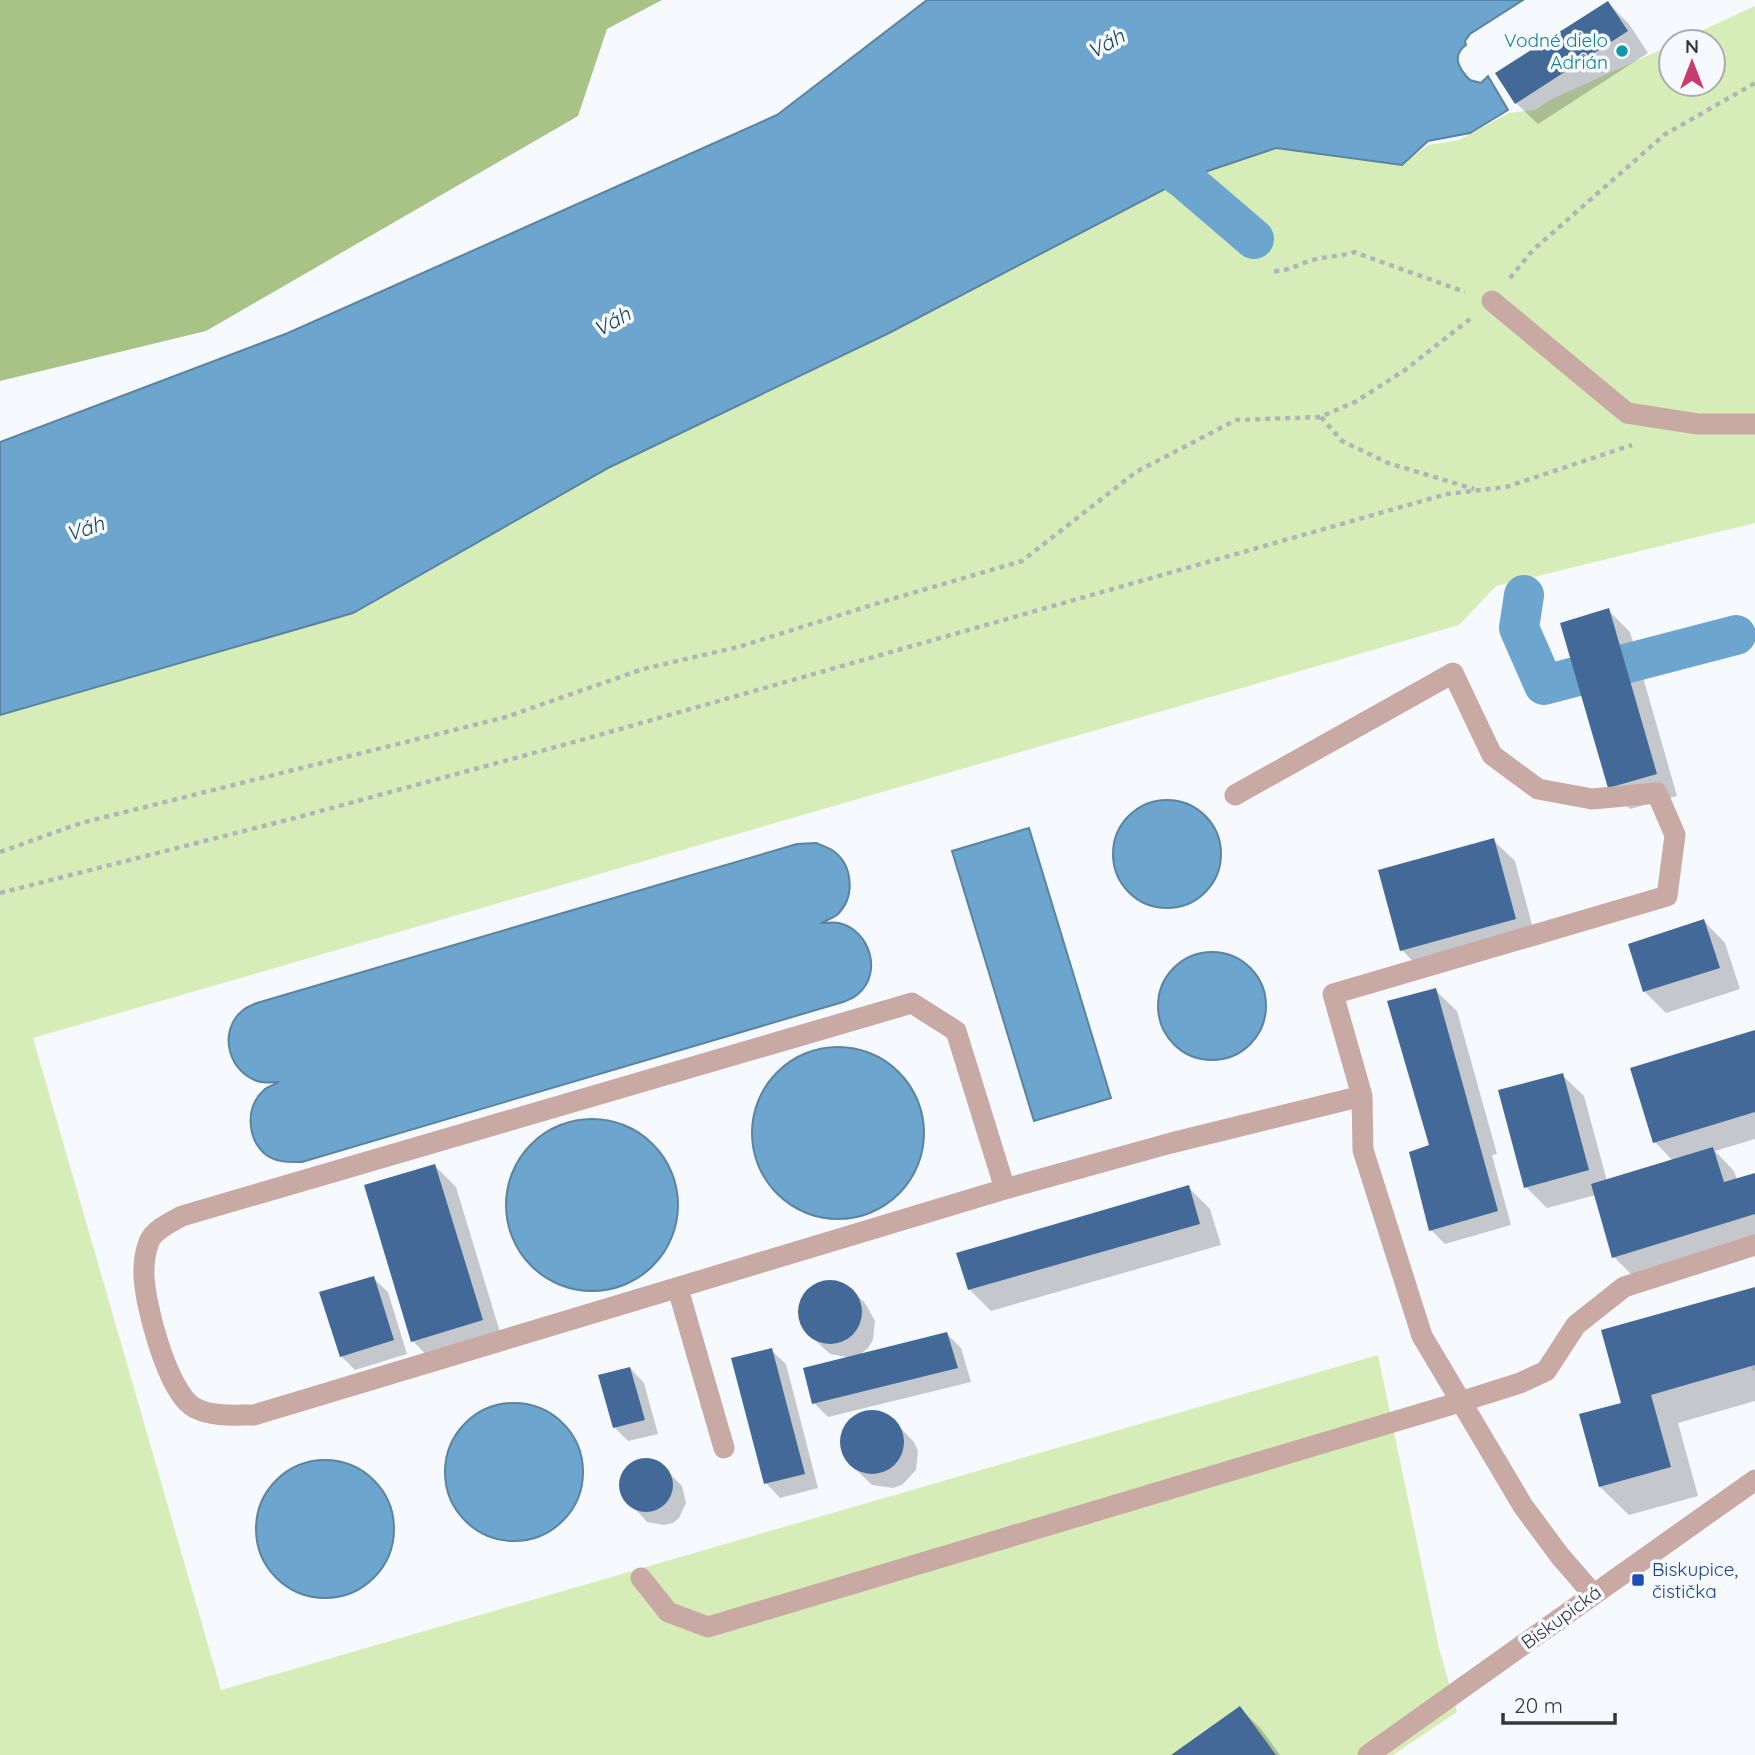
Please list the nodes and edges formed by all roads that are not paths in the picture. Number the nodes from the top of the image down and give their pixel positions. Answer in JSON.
{"nodes":[{"id":1,"x":1492,"y":301,"type":"road end"},
{"id":2,"x":1755,"y":424,"type":"edge"},
{"id":3,"x":1235,"y":795,"type":"dead end"},
{"id":4,"x":1362,"y":1096,"type":"junction"},
{"id":5,"x":1005,"y":1189,"type":"junction"},
{"id":6,"x":1755,"y":1245,"type":"edge"},
{"id":7,"x":678,"y":1289,"type":"junction"},
{"id":8,"x":1460,"y":1402,"type":"junction"},
{"id":9,"x":724,"y":1448,"type":"dead end"},
{"id":10,"x":1755,"y":1480,"type":"edge"},
{"id":11,"x":641,"y":1578,"type":"dead end"},
{"id":12,"x":1593,"y":1594,"type":"junction"},
{"id":13,"x":1368,"y":1755,"type":"edge"}],
"edges":[{"from":1,"to":2,"type":"street"},
{"from":3,"to":4,"type":"street"},
{"from":4,"to":5,"type":"street"},
{"from":4,"to":8,"type":"street"},
{"from":5,"to":7,"type":"street"},
{"from":5,"to":7,"type":"street"},
{"from":6,"to":8,"type":"street"},
{"from":7,"to":9,"type":"street"},
{"from":8,"to":11,"type":"street"},
{"from":8,"to":12,"type":"street"},
{"from":10,"to":12,"type":"street","name":"Biskupická"},
{"from":12,"to":13,"type":"street","name":"Biskupická"}]}
